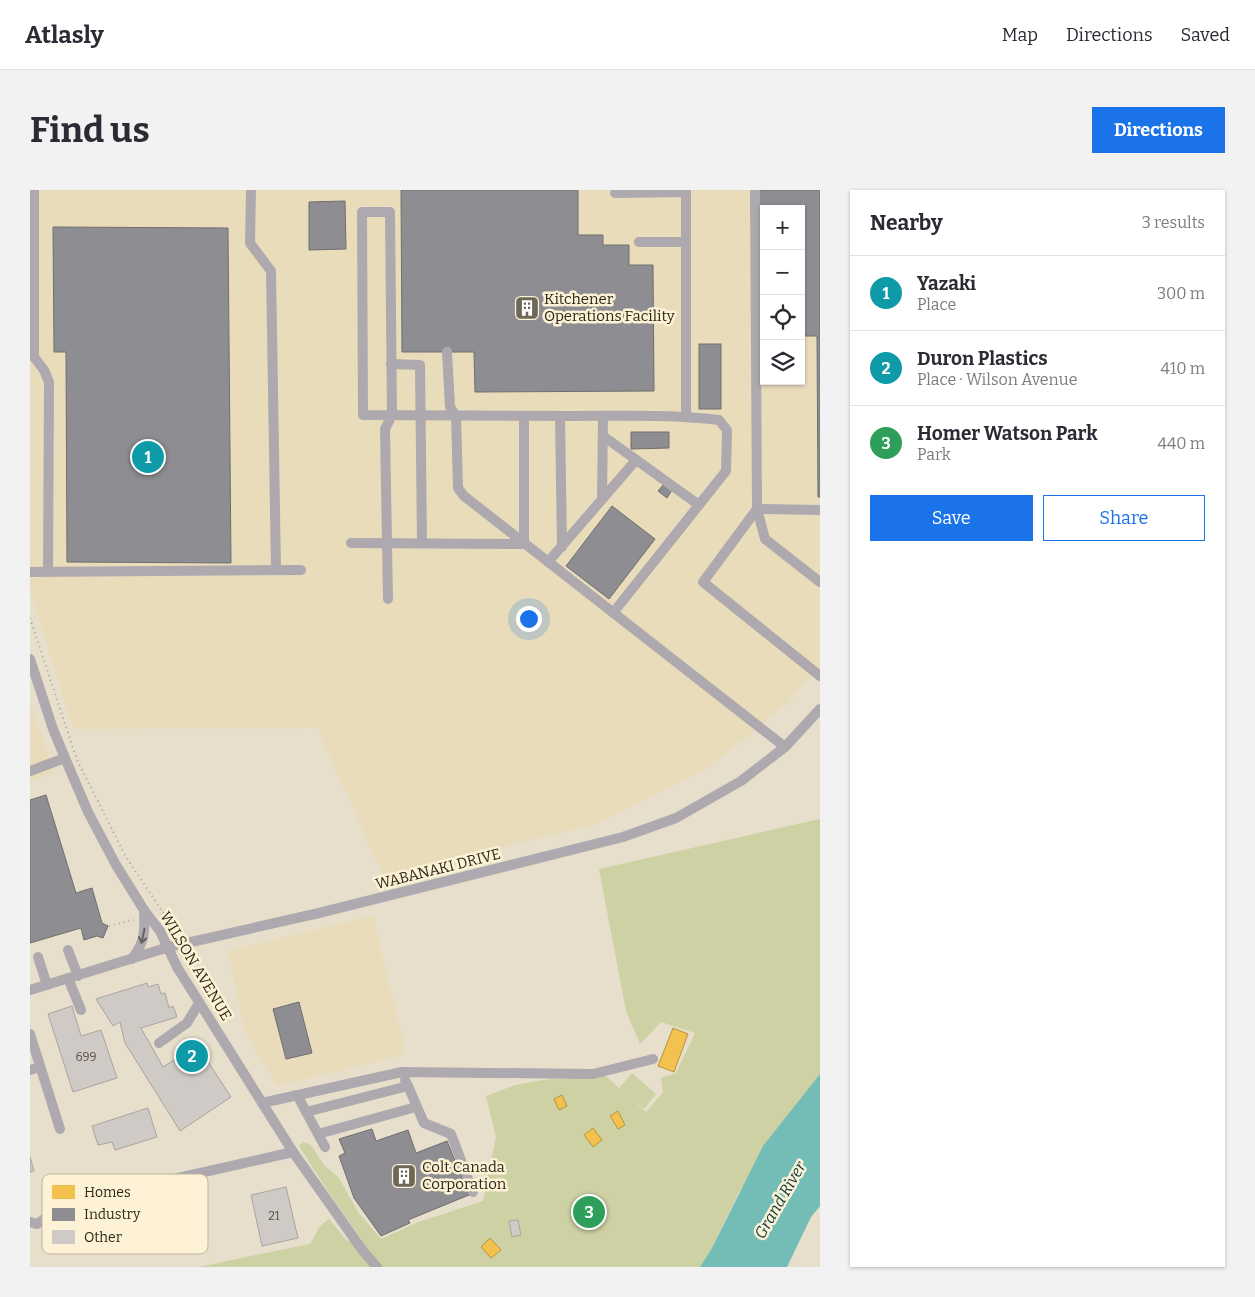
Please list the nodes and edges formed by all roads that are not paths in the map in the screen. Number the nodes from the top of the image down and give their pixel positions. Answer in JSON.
{"nodes":[{"id":1,"x":34,"y":190,"type":"edge"},
{"id":2,"x":251,"y":190,"type":"edge"},
{"id":3,"x":755,"y":190,"type":"edge"},
{"id":4,"x":686,"y":191,"type":"edge"},
{"id":5,"x":615,"y":192,"type":"dead end"},
{"id":6,"x":639,"y":242,"type":"dead end"},
{"id":7,"x":686,"y":242,"type":"junction"},
{"id":8,"x":447,"y":352,"type":"dead end"},
{"id":9,"x":32,"y":357,"type":"edge"},
{"id":10,"x":391,"y":364,"type":"junction"},
{"id":11,"x":392,"y":416,"type":"junction"},
{"id":12,"x":421,"y":416,"type":"junction"},
{"id":13,"x":456,"y":416,"type":"junction"},
{"id":14,"x":524,"y":416,"type":"junction"},
{"id":15,"x":560,"y":416,"type":"junction"},
{"id":16,"x":603,"y":416,"type":"junction"},
{"id":17,"x":686,"y":416,"type":"junction"},
{"id":18,"x":603,"y":436,"type":"junction"},
{"id":19,"x":636,"y":460,"type":"junction"},
{"id":20,"x":602,"y":500,"type":"junction"},
{"id":21,"x":699,"y":505,"type":"junction"},
{"id":22,"x":757,"y":509,"type":"junction"},
{"id":23,"x":820,"y":510,"type":"edge"},
{"id":24,"x":351,"y":543,"type":"dead end"},
{"id":25,"x":387,"y":543,"type":"junction"},
{"id":26,"x":422,"y":543,"type":"junction"},
{"id":27,"x":524,"y":544,"type":"junction"},
{"id":28,"x":562,"y":547,"type":"junction"},
{"id":29,"x":548,"y":562,"type":"junction"},
{"id":30,"x":276,"y":570,"type":"junction"},
{"id":31,"x":301,"y":570,"type":"dead end"},
{"id":32,"x":48,"y":571,"type":"junction"},
{"id":33,"x":30,"y":572,"type":"edge"},
{"id":34,"x":820,"y":582,"type":"edge"},
{"id":35,"x":388,"y":599,"type":"dead end"},
{"id":36,"x":613,"y":613,"type":"junction"},
{"id":37,"x":30,"y":659,"type":"edge"},
{"id":38,"x":820,"y":676,"type":"edge"},
{"id":39,"x":34,"y":685,"type":"edge"},
{"id":40,"x":820,"y":709,"type":"edge"},
{"id":41,"x":785,"y":747,"type":"junction"},
{"id":42,"x":64,"y":758,"type":"junction"},
{"id":43,"x":30,"y":772,"type":"edge"},
{"id":44,"x":144,"y":910,"type":"junction"},
{"id":45,"x":169,"y":947,"type":"junction"},
{"id":46,"x":68,"y":950,"type":"dead end"},
{"id":47,"x":38,"y":957,"type":"dead end"},
{"id":48,"x":132,"y":959,"type":"junction"},
{"id":49,"x":73,"y":977,"type":"junction"},
{"id":50,"x":47,"y":985,"type":"junction"},
{"id":51,"x":30,"y":990,"type":"edge"},
{"id":52,"x":200,"y":1002,"type":"junction"},
{"id":53,"x":81,"y":1010,"type":"dead end"},
{"id":54,"x":30,"y":1034,"type":"edge"},
{"id":55,"x":160,"y":1043,"type":"dead end"},
{"id":56,"x":32,"y":1048,"type":"edge"},
{"id":57,"x":653,"y":1059,"type":"dead end"},
{"id":58,"x":40,"y":1067,"type":"junction"},
{"id":59,"x":30,"y":1070,"type":"edge"},
{"id":60,"x":402,"y":1072,"type":"junction"},
{"id":61,"x":408,"y":1086,"type":"junction"},
{"id":62,"x":297,"y":1096,"type":"junction"},
{"id":63,"x":262,"y":1103,"type":"junction"},
{"id":64,"x":416,"y":1107,"type":"junction"},
{"id":65,"x":306,"y":1112,"type":"junction"},
{"id":66,"x":60,"y":1129,"type":"dead end"},
{"id":67,"x":318,"y":1134,"type":"junction"},
{"id":68,"x":325,"y":1147,"type":"dead end"},
{"id":69,"x":292,"y":1152,"type":"junction"},
{"id":70,"x":195,"y":1174,"type":"edge"},
{"id":71,"x":473,"y":1192,"type":"dead end"},
{"id":72,"x":377,"y":1267,"type":"edge"}],
"edges":[{"from":1,"to":9,"type":"street"},
{"from":2,"to":30,"type":"street"},
{"from":3,"to":22,"type":"street"},
{"from":4,"to":5,"type":"street"},
{"from":4,"to":7,"type":"street"},
{"from":6,"to":7,"type":"street"},
{"from":7,"to":17,"type":"street"},
{"from":8,"to":13,"type":"street"},
{"from":9,"to":32,"type":"street"},
{"from":10,"to":11,"type":"street"},
{"from":10,"to":11,"type":"street"},
{"from":10,"to":12,"type":"street"},
{"from":11,"to":12,"type":"street"},
{"from":11,"to":25,"type":"street"},
{"from":12,"to":13,"type":"street"},
{"from":12,"to":26,"type":"street"},
{"from":13,"to":14,"type":"street"},
{"from":13,"to":27,"type":"street"},
{"from":14,"to":15,"type":"street"},
{"from":14,"to":27,"type":"street"},
{"from":15,"to":16,"type":"street"},
{"from":15,"to":28,"type":"street"},
{"from":16,"to":17,"type":"street"},
{"from":16,"to":18,"type":"street"},
{"from":17,"to":21,"type":"street"},
{"from":18,"to":19,"type":"street"},
{"from":18,"to":20,"type":"street"},
{"from":19,"to":20,"type":"street"},
{"from":19,"to":21,"type":"street"},
{"from":20,"to":28,"type":"street"},
{"from":21,"to":36,"type":"street"},
{"from":22,"to":23,"type":"street"},
{"from":22,"to":34,"type":"street"},
{"from":22,"to":38,"type":"street"},
{"from":24,"to":25,"type":"street"},
{"from":25,"to":26,"type":"street"},
{"from":25,"to":35,"type":"street"},
{"from":26,"to":27,"type":"street"},
{"from":27,"to":29,"type":"street"},
{"from":28,"to":29,"type":"street"},
{"from":29,"to":36,"type":"street"},
{"from":30,"to":31,"type":"street"},
{"from":30,"to":32,"type":"street"},
{"from":32,"to":33,"type":"street"},
{"from":36,"to":41,"type":"street"},
{"from":37,"to":39,"type":"street","name":"WILSON AVENUE"},
{"from":39,"to":42,"type":"street","name":"WILSON AVENUE"},
{"from":40,"to":41,"type":"street","name":"WABANAKI DRIVE"},
{"from":41,"to":45,"type":"street","name":"WABANAKI DRIVE"},
{"from":42,"to":43,"type":"street"},
{"from":42,"to":44,"type":"street","name":"WILSON AVENUE"},
{"from":44,"to":45,"type":"street","name":"WILSON AVENUE"},
{"from":44,"to":48,"type":"street","one_way":true},
{"from":45,"to":48,"type":"street","name":"WABANAKI DRIVE"},
{"from":45,"to":52,"type":"street","name":"WILSON AVENUE"},
{"from":46,"to":49,"type":"street"},
{"from":47,"to":50,"type":"street"},
{"from":48,"to":49,"type":"street","name":"WABANAKI DRIVE"},
{"from":49,"to":50,"type":"street","name":"WABANAKI DRIVE"},
{"from":49,"to":53,"type":"street"},
{"from":50,"to":51,"type":"street","name":"WABANAKI DRIVE"},
{"from":52,"to":55,"type":"street"},
{"from":52,"to":63,"type":"street","name":"WILSON AVENUE"},
{"from":54,"to":56,"type":"street"},
{"from":56,"to":58,"type":"street"},
{"from":57,"to":60,"type":"street"},
{"from":58,"to":59,"type":"street"},
{"from":58,"to":66,"type":"street"},
{"from":60,"to":61,"type":"street"},
{"from":60,"to":62,"type":"street"},
{"from":61,"to":64,"type":"street"},
{"from":61,"to":65,"type":"street"},
{"from":62,"to":63,"type":"street"},
{"from":62,"to":65,"type":"street"},
{"from":63,"to":69,"type":"street","name":"WILSON AVENUE"},
{"from":64,"to":67,"type":"street"},
{"from":64,"to":71,"type":"street"},
{"from":65,"to":67,"type":"street"},
{"from":67,"to":68,"type":"street"},
{"from":69,"to":70,"type":"street"},
{"from":69,"to":72,"type":"street","name":"WILSON AVENUE"}]}
